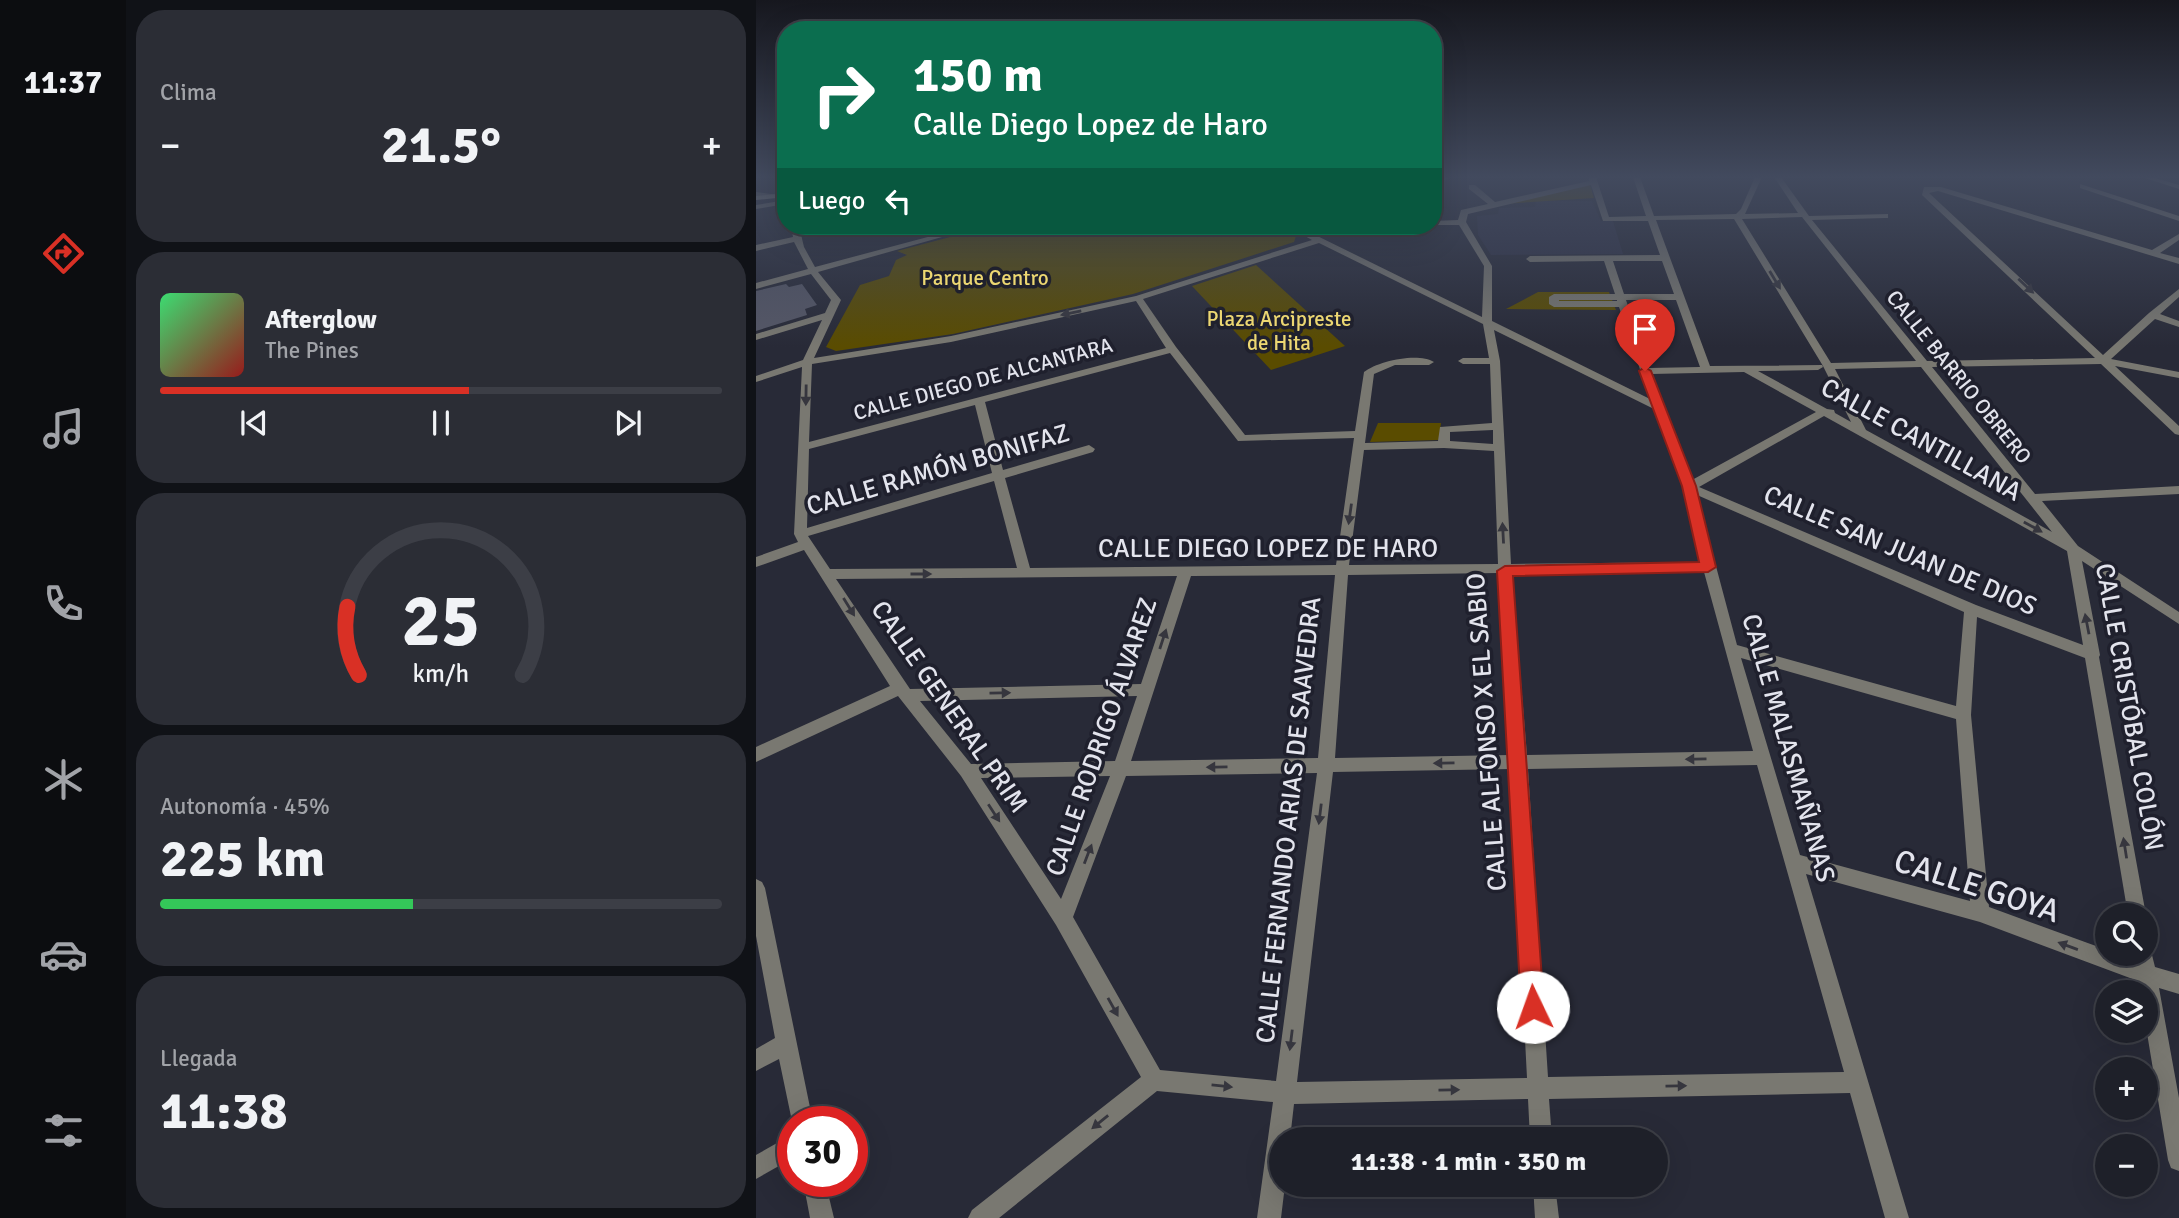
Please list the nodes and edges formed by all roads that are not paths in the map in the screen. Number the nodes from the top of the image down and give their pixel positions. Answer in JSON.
{"nodes":[{"id":1,"x":1469,"y":234,"type":"edge"},
{"id":2,"x":1658,"y":234,"type":"edge"},
{"id":3,"x":1747,"y":234,"type":"edge"},
{"id":4,"x":1819,"y":234,"type":"edge"},
{"id":5,"x":1969,"y":234,"type":"edge"},
{"id":6,"x":2089,"y":234,"type":"edge"},
{"id":7,"x":796,"y":235,"type":"edge"},
{"id":8,"x":943,"y":235,"type":"edge"},
{"id":9,"x":1309,"y":235,"type":"edge"},
{"id":10,"x":2179,"y":236,"type":"edge"},
{"id":11,"x":796,"y":239,"type":"junction"},
{"id":12,"x":1319,"y":240,"type":"junction"},
{"id":13,"x":756,"y":248,"type":"edge"},
{"id":14,"x":2154,"y":253,"type":"junction"},
{"id":15,"x":1666,"y":258,"type":"junction"},
{"id":16,"x":1530,"y":259,"type":"dead end"},
{"id":17,"x":1608,"y":259,"type":"junction"},
{"id":18,"x":2179,"y":261,"type":"edge"},
{"id":19,"x":811,"y":270,"type":"junction"},
{"id":20,"x":756,"y":286,"type":"edge"},
{"id":21,"x":2179,"y":292,"type":"edge"},
{"id":22,"x":1680,"y":297,"type":"junction"},
{"id":23,"x":1138,"y":298,"type":"junction"},
{"id":24,"x":1622,"y":300,"type":"junction"},
{"id":25,"x":829,"y":315,"type":"junction"},
{"id":26,"x":2152,"y":315,"type":"junction"},
{"id":27,"x":1487,"y":321,"type":"junction"},
{"id":28,"x":2179,"y":324,"type":"edge"},
{"id":29,"x":756,"y":337,"type":"edge"},
{"id":30,"x":1172,"y":349,"type":"junction"},
{"id":31,"x":1463,"y":361,"type":"dead end"},
{"id":32,"x":1495,"y":361,"type":"junction"},
{"id":33,"x":2103,"y":361,"type":"junction"},
{"id":34,"x":807,"y":362,"type":"junction"},
{"id":35,"x":1429,"y":362,"type":"dead end"},
{"id":36,"x":1823,"y":366,"type":"junction"},
{"id":37,"x":1926,"y":366,"type":"junction"},
{"id":38,"x":1705,"y":367,"type":"junction"},
{"id":39,"x":1748,"y":370,"type":"junction"},
{"id":40,"x":1645,"y":371,"type":"junction"},
{"id":41,"x":2179,"y":375,"type":"edge"},
{"id":42,"x":756,"y":379,"type":"edge"},
{"id":43,"x":979,"y":400,"type":"junction"},
{"id":44,"x":1658,"y":407,"type":"junction"},
{"id":45,"x":1852,"y":408,"type":"junction"},
{"id":46,"x":1822,"y":413,"type":"junction"},
{"id":47,"x":1499,"y":426,"type":"junction"},
{"id":48,"x":2179,"y":432,"type":"edge"},
{"id":49,"x":1863,"y":435,"type":"junction"},
{"id":50,"x":1361,"y":440,"type":"junction"},
{"id":51,"x":1444,"y":444,"type":"junction"},
{"id":52,"x":805,"y":447,"type":"junction"},
{"id":53,"x":1498,"y":448,"type":"junction"},
{"id":54,"x":1089,"y":449,"type":"dead end"},
{"id":55,"x":997,"y":475,"type":"junction"},
{"id":56,"x":1689,"y":486,"type":"junction"},
{"id":57,"x":2179,"y":490,"type":"edge"},
{"id":58,"x":2031,"y":498,"type":"junction"},
{"id":59,"x":803,"y":539,"type":"junction"},
{"id":60,"x":2073,"y":549,"type":"junction"},
{"id":61,"x":756,"y":562,"type":"edge"},
{"id":62,"x":1708,"y":567,"type":"junction"},
{"id":63,"x":1342,"y":571,"type":"junction"},
{"id":64,"x":1505,"y":571,"type":"junction"},
{"id":65,"x":1185,"y":573,"type":"junction"},
{"id":66,"x":829,"y":574,"type":"junction"},
{"id":67,"x":1025,"y":574,"type":"junction"},
{"id":68,"x":1971,"y":609,"type":"junction"},
{"id":69,"x":2179,"y":619,"type":"edge"},
{"id":70,"x":1731,"y":649,"type":"junction"},
{"id":71,"x":2093,"y":655,"type":"junction"},
{"id":72,"x":1147,"y":690,"type":"junction"},
{"id":73,"x":903,"y":691,"type":"junction"},
{"id":74,"x":1963,"y":715,"type":"junction"},
{"id":75,"x":756,"y":755,"type":"edge"},
{"id":76,"x":1764,"y":758,"type":"junction"},
{"id":77,"x":1519,"y":762,"type":"junction"},
{"id":78,"x":1326,"y":765,"type":"junction"},
{"id":79,"x":1121,"y":768,"type":"junction"},
{"id":80,"x":967,"y":771,"type":"junction"},
{"id":81,"x":1794,"y":862,"type":"junction"},
{"id":82,"x":756,"y":888,"type":"edge"},
{"id":83,"x":2135,"y":903,"type":"edge"},
{"id":84,"x":1980,"y":914,"type":"junction"},
{"id":85,"x":1063,"y":918,"type":"junction"},
{"id":86,"x":2145,"y":966,"type":"edge"},
{"id":87,"x":2147,"y":975,"type":"junction"},
{"id":88,"x":2179,"y":984,"type":"edge"},
{"id":89,"x":786,"y":1043,"type":"junction"},
{"id":90,"x":756,"y":1061,"type":"edge"},
{"id":91,"x":1154,"y":1080,"type":"junction"},
{"id":92,"x":1858,"y":1082,"type":"junction"},
{"id":93,"x":1537,"y":1089,"type":"junction"},
{"id":94,"x":1284,"y":1093,"type":"junction"},
{"id":95,"x":799,"y":1106,"type":"edge"},
{"id":96,"x":1540,"y":1127,"type":"edge"},
{"id":97,"x":777,"y":1155,"type":"edge"},
{"id":98,"x":2179,"y":1160,"type":"edge"},
{"id":99,"x":756,"y":1168,"type":"edge"},
{"id":100,"x":817,"y":1197,"type":"edge"},
{"id":101,"x":1545,"y":1197,"type":"edge"},
{"id":102,"x":822,"y":1218,"type":"edge"},
{"id":103,"x":981,"y":1218,"type":"edge"},
{"id":104,"x":1269,"y":1218,"type":"edge"},
{"id":105,"x":1547,"y":1218,"type":"edge"},
{"id":106,"x":1897,"y":1218,"type":"edge"}],
"edges":[{"from":1,"to":27,"type":"street","name":"CALLE ALFONSO X EL SABIO"},
{"from":2,"to":15,"type":"street"},
{"from":3,"to":36,"type":"street","one_way":true},
{"from":4,"to":37,"type":"street","name":"CALLE BARRIO OBRERO"},
{"from":5,"to":33,"type":"street","one_way":true},
{"from":14,"to":6,"type":"street","one_way":true},
{"from":7,"to":11,"type":"street"},
{"from":8,"to":19,"type":"street"},
{"from":9,"to":12,"type":"street"},
{"from":10,"to":14,"type":"street"},
{"from":11,"to":13,"type":"street"},
{"from":11,"to":19,"type":"street"},
{"from":12,"to":23,"type":"street"},
{"from":12,"to":27,"type":"street"},
{"from":14,"to":18,"type":"street"},
{"from":15,"to":17,"type":"street"},
{"from":15,"to":22,"type":"street"},
{"from":16,"to":17,"type":"street"},
{"from":17,"to":24,"type":"street","name":"CALLE MALASMAÑANAS"},
{"from":19,"to":20,"type":"street"},
{"from":19,"to":25,"type":"street"},
{"from":21,"to":26,"type":"street"},
{"from":22,"to":24,"type":"street"},
{"from":22,"to":38,"type":"street"},
{"from":23,"to":30,"type":"street"},
{"from":23,"to":34,"type":"street","one_way":true},
{"from":24,"to":24,"type":"street"},
{"from":24,"to":40,"type":"street","name":"CALLE MALASMAÑANAS"},
{"from":25,"to":29,"type":"street"},
{"from":25,"to":34,"type":"street"},
{"from":26,"to":28,"type":"street"},
{"from":26,"to":33,"type":"street"},
{"from":27,"to":32,"type":"street","name":"CALLE ALFONSO X EL SABIO"},
{"from":27,"to":44,"type":"street"},
{"from":30,"to":43,"type":"street","name":"CALLE DIEGO DE ALCANTARA"},
{"from":30,"to":50,"type":"street"},
{"from":31,"to":32,"type":"street"},
{"from":32,"to":47,"type":"street","name":"CALLE ALFONSO X EL SABIO"},
{"from":33,"to":37,"type":"street"},
{"from":33,"to":41,"type":"street"},
{"from":33,"to":48,"type":"street"},
{"from":34,"to":42,"type":"street"},
{"from":34,"to":52,"type":"street","one_way":true},
{"from":35,"to":50,"type":"street","name":"CALLE FERNANDO ARIAS DE SAAVEDRA"},
{"from":36,"to":37,"type":"street"},
{"from":36,"to":39,"type":"street"},
{"from":36,"to":45,"type":"street"},
{"from":37,"to":58,"type":"street","name":"CALLE BARRIO OBRERO"},
{"from":38,"to":39,"type":"street"},
{"from":38,"to":40,"type":"street"},
{"from":39,"to":46,"type":"street","name":"CALLE CANTILLANA"},
{"from":40,"to":44,"type":"street","name":"CALLE MALASMAÑANAS"},
{"from":43,"to":52,"type":"street","name":"CALLE DIEGO DE ALCANTARA"},
{"from":43,"to":55,"type":"street"},
{"from":44,"to":56,"type":"street","name":"CALLE MALASMAÑANAS"},
{"from":45,"to":46,"type":"street"},
{"from":45,"to":49,"type":"street"},
{"from":46,"to":49,"type":"street","name":"CALLE CANTILLANA"},
{"from":46,"to":56,"type":"street"},
{"from":47,"to":51,"type":"street"},
{"from":47,"to":53,"type":"street","name":"CALLE ALFONSO X EL SABIO"},
{"from":49,"to":60,"type":"street","name":"CALLE CANTILLANA","one_way":true},
{"from":50,"to":51,"type":"street"},
{"from":50,"to":63,"type":"street","name":"CALLE FERNANDO ARIAS DE SAAVEDRA","one_way":true},
{"from":51,"to":53,"type":"street"},
{"from":52,"to":59,"type":"street"},
{"from":64,"to":53,"type":"street","name":"CALLE ALFONSO X EL SABIO","one_way":true},
{"from":54,"to":55,"type":"street","name":"CALLE RAMÓN BONIFAZ"},
{"from":55,"to":59,"type":"street","name":"CALLE RAMÓN BONIFAZ"},
{"from":55,"to":67,"type":"street"},
{"from":56,"to":62,"type":"street","name":"CALLE MALASMAÑANAS"},
{"from":56,"to":68,"type":"street","name":"CALLE SAN JUAN DE DIOS"},
{"from":57,"to":58,"type":"street"},
{"from":58,"to":60,"type":"street","name":"CALLE BARRIO OBRERO"},
{"from":59,"to":61,"type":"street","name":"CALLE RAMÓN BONIFAZ"},
{"from":59,"to":66,"type":"street","name":"CALLE GENERAL PRIM"},
{"from":60,"to":69,"type":"street"},
{"from":71,"to":60,"type":"street","name":"CALLE CRISTÓBAL COLÓN","one_way":true},
{"from":62,"to":64,"type":"street","name":"CALLE DIEGO LOPEZ DE HARO"},
{"from":62,"to":70,"type":"street","name":"CALLE MALASMAÑANAS"},
{"from":63,"to":64,"type":"street","name":"CALLE DIEGO LOPEZ DE HARO"},
{"from":63,"to":65,"type":"street","name":"CALLE DIEGO LOPEZ DE HARO"},
{"from":63,"to":78,"type":"street","name":"CALLE FERNANDO ARIAS DE SAAVEDRA"},
{"from":64,"to":77,"type":"street","name":"CALLE ALFONSO X EL SABIO"},
{"from":65,"to":67,"type":"street","name":"CALLE DIEGO LOPEZ DE HARO"},
{"from":72,"to":65,"type":"street","name":"CALLE RODRIGO ÁLVAREZ","one_way":true},
{"from":66,"to":67,"type":"street","name":"CALLE DIEGO LOPEZ DE HARO","one_way":true},
{"from":66,"to":73,"type":"street","name":"CALLE GENERAL PRIM","one_way":true},
{"from":68,"to":71,"type":"street","name":"CALLE SAN JUAN DE DIOS"},
{"from":68,"to":74,"type":"street"},
{"from":70,"to":74,"type":"street"},
{"from":70,"to":76,"type":"street","name":"CALLE MALASMAÑANAS"},
{"from":83,"to":71,"type":"street","name":"CALLE CRISTÓBAL COLÓN","one_way":true},
{"from":73,"to":72,"type":"street","one_way":true},
{"from":72,"to":79,"type":"street","name":"CALLE RODRIGO ÁLVAREZ"},
{"from":73,"to":75,"type":"street"},
{"from":73,"to":80,"type":"street","name":"CALLE GENERAL PRIM"},
{"from":74,"to":84,"type":"street"},
{"from":76,"to":77,"type":"street","one_way":true},
{"from":76,"to":81,"type":"street","name":"CALLE MALASMAÑANAS"},
{"from":77,"to":78,"type":"street","one_way":true},
{"from":77,"to":93,"type":"street","name":"CALLE ALFONSO X EL SABIO"},
{"from":78,"to":79,"type":"street","one_way":true},
{"from":78,"to":94,"type":"street","name":"CALLE FERNANDO ARIAS DE SAAVEDRA","one_way":true},
{"from":79,"to":80,"type":"street"},
{"from":85,"to":79,"type":"street","name":"CALLE RODRIGO ÁLVAREZ","one_way":true},
{"from":80,"to":85,"type":"street","name":"CALLE GENERAL PRIM","one_way":true},
{"from":81,"to":84,"type":"street","name":"CALLE GOYA"},
{"from":81,"to":92,"type":"street","name":"CALLE MALASMAÑANAS"},
{"from":82,"to":89,"type":"street"},
{"from":87,"to":84,"type":"street","name":"CALLE GOYA","one_way":true},
{"from":85,"to":91,"type":"street","name":"CALLE GENERAL PRIM","one_way":true},
{"from":86,"to":87,"type":"street"},
{"from":87,"to":88,"type":"street","name":"CALLE GOYA"},
{"from":87,"to":98,"type":"street"},
{"from":89,"to":90,"type":"street"},
{"from":89,"to":95,"type":"street"},
{"from":91,"to":94,"type":"street","one_way":true},
{"from":91,"to":103,"type":"street","one_way":true},
{"from":93,"to":92,"type":"street","one_way":true},
{"from":92,"to":106,"type":"street","name":"CALLE MALASMAÑANAS"},
{"from":94,"to":93,"type":"street","one_way":true},
{"from":93,"to":96,"type":"street","name":"CALLE ALFONSO X EL SABIO"},
{"from":94,"to":104,"type":"street","name":"CALLE FERNANDO ARIAS DE SAAVEDRA"},
{"from":97,"to":99,"type":"street"},
{"from":100,"to":102,"type":"street"},
{"from":101,"to":105,"type":"street"}]}
